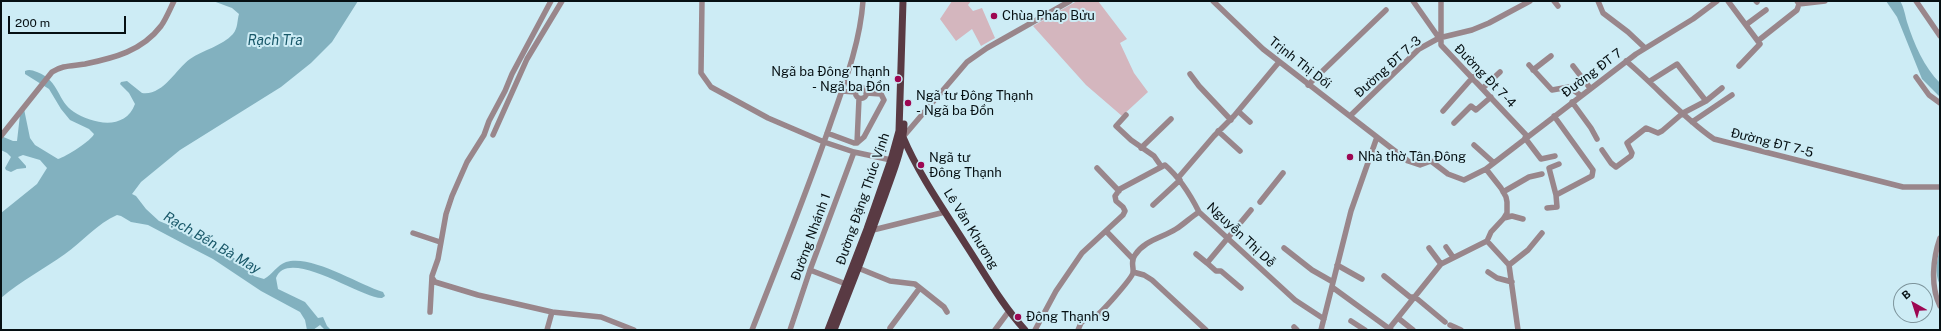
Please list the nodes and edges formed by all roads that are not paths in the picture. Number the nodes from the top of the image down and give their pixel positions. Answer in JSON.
{"nodes":[{"id":1,"x":166,"y":1,"type":"edge"},
{"id":2,"x":551,"y":1,"type":"edge"},
{"id":3,"x":562,"y":1,"type":"edge"},
{"id":4,"x":702,"y":1,"type":"edge"},
{"id":5,"x":862,"y":1,"type":"edge"},
{"id":6,"x":905,"y":1,"type":"edge"},
{"id":7,"x":1070,"y":1,"type":"edge"},
{"id":8,"x":1213,"y":1,"type":"edge"},
{"id":9,"x":1413,"y":1,"type":"edge"},
{"id":10,"x":1441,"y":1,"type":"edge"},
{"id":11,"x":1530,"y":1,"type":"edge"},
{"id":12,"x":1554,"y":1,"type":"edge"},
{"id":13,"x":1598,"y":1,"type":"edge"},
{"id":14,"x":1717,"y":1,"type":"edge"},
{"id":15,"x":1728,"y":1,"type":"edge"},
{"id":16,"x":1826,"y":1,"type":"edge"},
{"id":17,"x":1916,"y":1,"type":"edge"},
{"id":18,"x":173,"y":2,"type":"edge"},
{"id":19,"x":1522,"y":3,"type":"edge"},
{"id":20,"x":1798,"y":3,"type":"edge"},
{"id":21,"x":1558,"y":6,"type":"dead end"},
{"id":22,"x":1386,"y":10,"type":"dead end"},
{"id":23,"x":1766,"y":10,"type":"dead end"},
{"id":24,"x":1746,"y":24,"type":"junction"},
{"id":25,"x":1940,"y":36,"type":"edge"},
{"id":26,"x":1440,"y":38,"type":"junction"},
{"id":27,"x":1759,"y":40,"type":"junction"},
{"id":28,"x":1645,"y":48,"type":"junction"},
{"id":29,"x":1551,"y":56,"type":"dead end"},
{"id":30,"x":1626,"y":61,"type":"junction"},
{"id":31,"x":1279,"y":62,"type":"junction"},
{"id":32,"x":1529,"y":65,"type":"dead end"},
{"id":33,"x":1573,"y":66,"type":"dead end"},
{"id":34,"x":1739,"y":66,"type":"dead end"},
{"id":35,"x":1533,"y":70,"type":"junction"},
{"id":36,"x":1500,"y":72,"type":"dead end"},
{"id":37,"x":1190,"y":74,"type":"dead end"},
{"id":38,"x":1473,"y":77,"type":"junction"},
{"id":39,"x":1916,"y":77,"type":"dead end"},
{"id":40,"x":1650,"y":80,"type":"junction"},
{"id":41,"x":1308,"y":84,"type":"junction"},
{"id":42,"x":1483,"y":88,"type":"junction"},
{"id":43,"x":1590,"y":88,"type":"junction"},
{"id":44,"x":1722,"y":88,"type":"dead end"},
{"id":45,"x":842,"y":91,"type":"junction"},
{"id":46,"x":855,"y":92,"type":"junction"},
{"id":47,"x":866,"y":93,"type":"junction"},
{"id":48,"x":1580,"y":95,"type":"junction"},
{"id":49,"x":1732,"y":95,"type":"dead end"},
{"id":50,"x":1491,"y":97,"type":"junction"},
{"id":51,"x":859,"y":98,"type":"junction"},
{"id":52,"x":1706,"y":101,"type":"junction"},
{"id":53,"x":1572,"y":102,"type":"junction"},
{"id":54,"x":1940,"y":103,"type":"edge"},
{"id":55,"x":1238,"y":111,"type":"junction"},
{"id":56,"x":1443,"y":111,"type":"dead end"},
{"id":57,"x":1683,"y":113,"type":"junction"},
{"id":58,"x":1126,"y":115,"type":"dead end"},
{"id":59,"x":1350,"y":116,"type":"junction"},
{"id":60,"x":1554,"y":116,"type":"junction"},
{"id":61,"x":1171,"y":118,"type":"dead end"},
{"id":62,"x":1231,"y":120,"type":"junction"},
{"id":63,"x":1250,"y":122,"type":"dead end"},
{"id":64,"x":1692,"y":122,"type":"junction"},
{"id":65,"x":1454,"y":123,"type":"dead end"},
{"id":66,"x":1218,"y":131,"type":"junction"},
{"id":67,"x":1,"y":134,"type":"edge"},
{"id":68,"x":827,"y":134,"type":"junction"},
{"id":69,"x":492,"y":135,"type":"dead end"},
{"id":70,"x":901,"y":136,"type":"junction"},
{"id":71,"x":1377,"y":137,"type":"junction"},
{"id":72,"x":1526,"y":137,"type":"junction"},
{"id":73,"x":1597,"y":139,"type":"dead end"},
{"id":74,"x":824,"y":142,"type":"junction"},
{"id":75,"x":857,"y":143,"type":"junction"},
{"id":76,"x":1474,"y":145,"type":"dead end"},
{"id":77,"x":1141,"y":148,"type":"junction"},
{"id":78,"x":1602,"y":150,"type":"dead end"},
{"id":79,"x":1240,"y":151,"type":"dead end"},
{"id":80,"x":854,"y":152,"type":"junction"},
{"id":81,"x":1555,"y":156,"type":"dead end"},
{"id":82,"x":891,"y":160,"type":"junction"},
{"id":83,"x":1494,"y":163,"type":"junction"},
{"id":84,"x":1559,"y":164,"type":"dead end"},
{"id":85,"x":1161,"y":166,"type":"junction"},
{"id":86,"x":1097,"y":168,"type":"dead end"},
{"id":87,"x":1486,"y":169,"type":"junction"},
{"id":88,"x":1283,"y":173,"type":"dead end"},
{"id":89,"x":1542,"y":174,"type":"dead end"},
{"id":90,"x":1179,"y":179,"type":"junction"},
{"id":91,"x":1940,"y":187,"type":"edge"},
{"id":92,"x":1119,"y":191,"type":"junction"},
{"id":93,"x":1503,"y":192,"type":"junction"},
{"id":94,"x":1556,"y":195,"type":"junction"},
{"id":95,"x":1260,"y":202,"type":"dead end"},
{"id":96,"x":1153,"y":205,"type":"dead end"},
{"id":97,"x":1547,"y":208,"type":"dead end"},
{"id":98,"x":1251,"y":210,"type":"dead end"},
{"id":99,"x":945,"y":212,"type":"junction"},
{"id":100,"x":1199,"y":212,"type":"junction"},
{"id":101,"x":1504,"y":218,"type":"junction"},
{"id":102,"x":1523,"y":219,"type":"dead end"},
{"id":103,"x":873,"y":230,"type":"junction"},
{"id":104,"x":1106,"y":230,"type":"junction"},
{"id":105,"x":413,"y":233,"type":"dead end"},
{"id":106,"x":1542,"y":233,"type":"dead end"},
{"id":107,"x":1228,"y":238,"type":"junction"},
{"id":108,"x":1940,"y":238,"type":"edge"},
{"id":109,"x":1487,"y":241,"type":"junction"},
{"id":110,"x":440,"y":242,"type":"junction"},
{"id":111,"x":1446,"y":247,"type":"dead end"},
{"id":112,"x":1284,"y":248,"type":"dead end"},
{"id":113,"x":1429,"y":248,"type":"dead end"},
{"id":114,"x":1196,"y":254,"type":"dead end"},
{"id":115,"x":1453,"y":257,"type":"junction"},
{"id":116,"x":1133,"y":260,"type":"junction"},
{"id":117,"x":1207,"y":263,"type":"junction"},
{"id":118,"x":1441,"y":264,"type":"junction"},
{"id":119,"x":1338,"y":265,"type":"junction"},
{"id":120,"x":1509,"y":265,"type":"junction"},
{"id":121,"x":858,"y":268,"type":"junction"},
{"id":122,"x":810,"y":270,"type":"junction"},
{"id":123,"x":1133,"y":272,"type":"junction"},
{"id":124,"x":1488,"y":272,"type":"dead end"},
{"id":125,"x":1384,"y":276,"type":"dead end"},
{"id":126,"x":433,"y":279,"type":"junction"},
{"id":127,"x":1362,"y":279,"type":"dead end"},
{"id":128,"x":1512,"y":282,"type":"junction"},
{"id":129,"x":846,"y":284,"type":"junction"},
{"id":130,"x":1332,"y":285,"type":"junction"},
{"id":131,"x":1242,"y":288,"type":"dead end"},
{"id":132,"x":919,"y":289,"type":"junction"},
{"id":133,"x":1415,"y":297,"type":"junction"},
{"id":134,"x":1940,"y":306,"type":"edge"},
{"id":135,"x":1009,"y":311,"type":"junction"},
{"id":136,"x":430,"y":312,"type":"dead end"},
{"id":137,"x":552,"y":312,"type":"junction"},
{"id":138,"x":947,"y":312,"type":"dead end"},
{"id":139,"x":1398,"y":318,"type":"junction"},
{"id":140,"x":1324,"y":319,"type":"junction"},
{"id":141,"x":1351,"y":321,"type":"dead end"},
{"id":142,"x":890,"y":328,"type":"dead end"},
{"id":143,"x":547,"y":330,"type":"edge"},
{"id":144,"x":634,"y":330,"type":"edge"},
{"id":145,"x":752,"y":330,"type":"edge"},
{"id":146,"x":790,"y":330,"type":"edge"},
{"id":147,"x":828,"y":330,"type":"edge"},
{"id":148,"x":834,"y":330,"type":"edge"},
{"id":149,"x":995,"y":330,"type":"edge"},
{"id":150,"x":1025,"y":330,"type":"edge"},
{"id":151,"x":1035,"y":330,"type":"edge"},
{"id":152,"x":1078,"y":330,"type":"edge"},
{"id":153,"x":1206,"y":330,"type":"edge"},
{"id":154,"x":1321,"y":330,"type":"edge"},
{"id":155,"x":1364,"y":330,"type":"edge"},
{"id":156,"x":1389,"y":330,"type":"edge"},
{"id":157,"x":1413,"y":330,"type":"edge"},
{"id":158,"x":1461,"y":330,"type":"edge"},
{"id":159,"x":1518,"y":330,"type":"edge"}],
"edges":[{"from":1,"to":18,"type":"street"},
{"from":2,"to":110,"type":"street"},
{"from":3,"to":69,"type":"street"},
{"from":4,"to":74,"type":"street"},
{"from":5,"to":45,"type":"street"},
{"from":6,"to":70,"type":"main road","name":"Đường Đặng Thúc Vịnh"},
{"from":7,"to":70,"type":"street"},
{"from":8,"to":31,"type":"street","name":"Trịnh Thị Dối"},
{"from":9,"to":26,"type":"street"},
{"from":10,"to":26,"type":"street","name":"Đường Đt 7-4"},
{"from":11,"to":19,"type":"street","name":"Đường ĐT 7-3"},
{"from":12,"to":21,"type":"street"},
{"from":13,"to":28,"type":"street"},
{"from":14,"to":28,"type":"street","name":"Đường ĐT 7"},
{"from":15,"to":24,"type":"street"},
{"from":16,"to":20,"type":"street"},
{"from":17,"to":25,"type":"street"},
{"from":18,"to":67,"type":"street"},
{"from":19,"to":26,"type":"street","name":"Đường ĐT 7-3"},
{"from":20,"to":27,"type":"street"},
{"from":22,"to":41,"type":"street"},
{"from":23,"to":24,"type":"street"},
{"from":24,"to":27,"type":"street"},
{"from":26,"to":38,"type":"street","name":"Đường Đt 7-4"},
{"from":26,"to":59,"type":"street","name":"Đường ĐT 7-3"},
{"from":27,"to":34,"type":"street"},
{"from":28,"to":30,"type":"street","name":"Đường ĐT 7"},
{"from":29,"to":35,"type":"street"},
{"from":30,"to":40,"type":"street","name":"Đường ĐT 7-5"},
{"from":30,"to":43,"type":"street","name":"Đường ĐT 7"},
{"from":31,"to":41,"type":"street","name":"Trịnh Thị Dối"},
{"from":31,"to":55,"type":"street"},
{"from":32,"to":35,"type":"street"},
{"from":33,"to":43,"type":"street"},
{"from":35,"to":48,"type":"street"},
{"from":36,"to":42,"type":"street"},
{"from":37,"to":62,"type":"street"},
{"from":38,"to":42,"type":"street","name":"Đường Đt 7-4"},
{"from":38,"to":56,"type":"street"},
{"from":39,"to":54,"type":"street"},
{"from":40,"to":52,"type":"street"},
{"from":40,"to":57,"type":"street","name":"Đường ĐT 7-5"},
{"from":41,"to":59,"type":"street","name":"Trịnh Thị Dối"},
{"from":42,"to":50,"type":"street","name":"Đường Đt 7-4"},
{"from":43,"to":48,"type":"street","name":"Đường ĐT 7"},
{"from":44,"to":52,"type":"street"},
{"from":45,"to":46,"type":"street"},
{"from":45,"to":68,"type":"street"},
{"from":46,"to":47,"type":"street"},
{"from":46,"to":51,"type":"street"},
{"from":47,"to":51,"type":"street"},
{"from":47,"to":75,"type":"street"},
{"from":48,"to":53,"type":"street","name":"Đường ĐT 7"},
{"from":49,"to":64,"type":"street"},
{"from":50,"to":65,"type":"street"},
{"from":50,"to":72,"type":"street","name":"Đường Đt 7-4"},
{"from":51,"to":75,"type":"street"},
{"from":52,"to":57,"type":"street"},
{"from":53,"to":60,"type":"street","name":"Đường ĐT 7"},
{"from":53,"to":73,"type":"street"},
{"from":55,"to":62,"type":"street"},
{"from":55,"to":63,"type":"street"},
{"from":57,"to":64,"type":"street","name":"Đường ĐT 7-5"},
{"from":57,"to":78,"type":"street"},
{"from":58,"to":77,"type":"street"},
{"from":59,"to":71,"type":"street","name":"Trịnh Thị Dối"},
{"from":60,"to":72,"type":"street","name":"Đường ĐT 7"},
{"from":60,"to":94,"type":"street"},
{"from":61,"to":77,"type":"street"},
{"from":62,"to":66,"type":"street"},
{"from":64,"to":91,"type":"street","name":"Đường ĐT 7-5"},
{"from":66,"to":79,"type":"street"},
{"from":66,"to":90,"type":"street"},
{"from":68,"to":74,"type":"street"},
{"from":68,"to":75,"type":"street"},
{"from":70,"to":82,"type":"main road","name":"Đường Đặng Thúc Vịnh"},
{"from":70,"to":99,"type":"main road","name":"Lê Văn Khương"},
{"from":70,"to":103,"type":"main road","name":"Đường Đặng Thúc Vịnh"},
{"from":71,"to":87,"type":"street","name":"Trịnh Thị Dối"},
{"from":71,"to":119,"type":"street"},
{"from":72,"to":81,"type":"street","name":"Đường Đt 7-4"},
{"from":72,"to":83,"type":"street","name":"Đường ĐT 7"},
{"from":74,"to":80,"type":"street"},
{"from":74,"to":145,"type":"street"},
{"from":76,"to":83,"type":"street"},
{"from":77,"to":85,"type":"street"},
{"from":80,"to":82,"type":"street"},
{"from":80,"to":122,"type":"street","name":"Đường Nhánh 1"},
{"from":82,"to":129,"type":"main road","name":"Đường Đặng Thúc Vịnh"},
{"from":83,"to":87,"type":"street","name":"Đường ĐT 7"},
{"from":84,"to":94,"type":"street"},
{"from":85,"to":90,"type":"street","name":"Nguyễn Thị Dễ"},
{"from":85,"to":92,"type":"street"},
{"from":86,"to":92,"type":"street"},
{"from":87,"to":93,"type":"street"},
{"from":88,"to":95,"type":"street"},
{"from":89,"to":93,"type":"street"},
{"from":90,"to":96,"type":"street"},
{"from":90,"to":100,"type":"street","name":"Nguyễn Thị Dễ"},
{"from":92,"to":104,"type":"street"},
{"from":93,"to":101,"type":"street"},
{"from":94,"to":97,"type":"street"},
{"from":98,"to":107,"type":"street"},
{"from":99,"to":103,"type":"street"},
{"from":99,"to":135,"type":"main road","name":"Lê Văn Khương"},
{"from":100,"to":107,"type":"street","name":"Nguyễn Thị Dễ"},
{"from":100,"to":116,"type":"street"},
{"from":101,"to":102,"type":"street"},
{"from":101,"to":109,"type":"street"},
{"from":103,"to":121,"type":"main road","name":"Đường Đặng Thúc Vịnh"},
{"from":104,"to":116,"type":"street"},
{"from":104,"to":151,"type":"street"},
{"from":105,"to":110,"type":"street"},
{"from":106,"to":120,"type":"street"},
{"from":107,"to":117,"type":"street"},
{"from":107,"to":140,"type":"street","name":"Nguyễn Thị Dễ"},
{"from":108,"to":134,"type":"street"},
{"from":109,"to":115,"type":"street"},
{"from":109,"to":120,"type":"street"},
{"from":110,"to":126,"type":"street"},
{"from":111,"to":115,"type":"street"},
{"from":112,"to":130,"type":"street"},
{"from":113,"to":118,"type":"street"},
{"from":114,"to":117,"type":"street"},
{"from":115,"to":118,"type":"street"},
{"from":116,"to":123,"type":"street"},
{"from":117,"to":131,"type":"street"},
{"from":118,"to":133,"type":"street"},
{"from":119,"to":127,"type":"street"},
{"from":119,"to":130,"type":"street"},
{"from":120,"to":128,"type":"street"},
{"from":121,"to":132,"type":"street"},
{"from":121,"to":148,"type":"main road","name":"Đường Đặng Thúc Vịnh"},
{"from":122,"to":129,"type":"street"},
{"from":122,"to":146,"type":"street","name":"Đường Nhánh 1"},
{"from":123,"to":152,"type":"street"},
{"from":123,"to":153,"type":"street"},
{"from":124,"to":128,"type":"street"},
{"from":125,"to":133,"type":"street"},
{"from":126,"to":136,"type":"street"},
{"from":126,"to":137,"type":"street"},
{"from":128,"to":159,"type":"street"},
{"from":129,"to":147,"type":"main road","name":"Đường Đặng Thúc Vịnh"},
{"from":130,"to":140,"type":"street"},
{"from":130,"to":156,"type":"street"},
{"from":132,"to":138,"type":"street"},
{"from":132,"to":142,"type":"street"},
{"from":133,"to":139,"type":"street"},
{"from":133,"to":158,"type":"street"},
{"from":135,"to":149,"type":"street"},
{"from":135,"to":150,"type":"main road","name":"Lê Văn Khương"},
{"from":137,"to":143,"type":"street"},
{"from":137,"to":144,"type":"street"},
{"from":139,"to":156,"type":"street"},
{"from":139,"to":157,"type":"street"},
{"from":140,"to":154,"type":"street"},
{"from":141,"to":155,"type":"street"}]}
